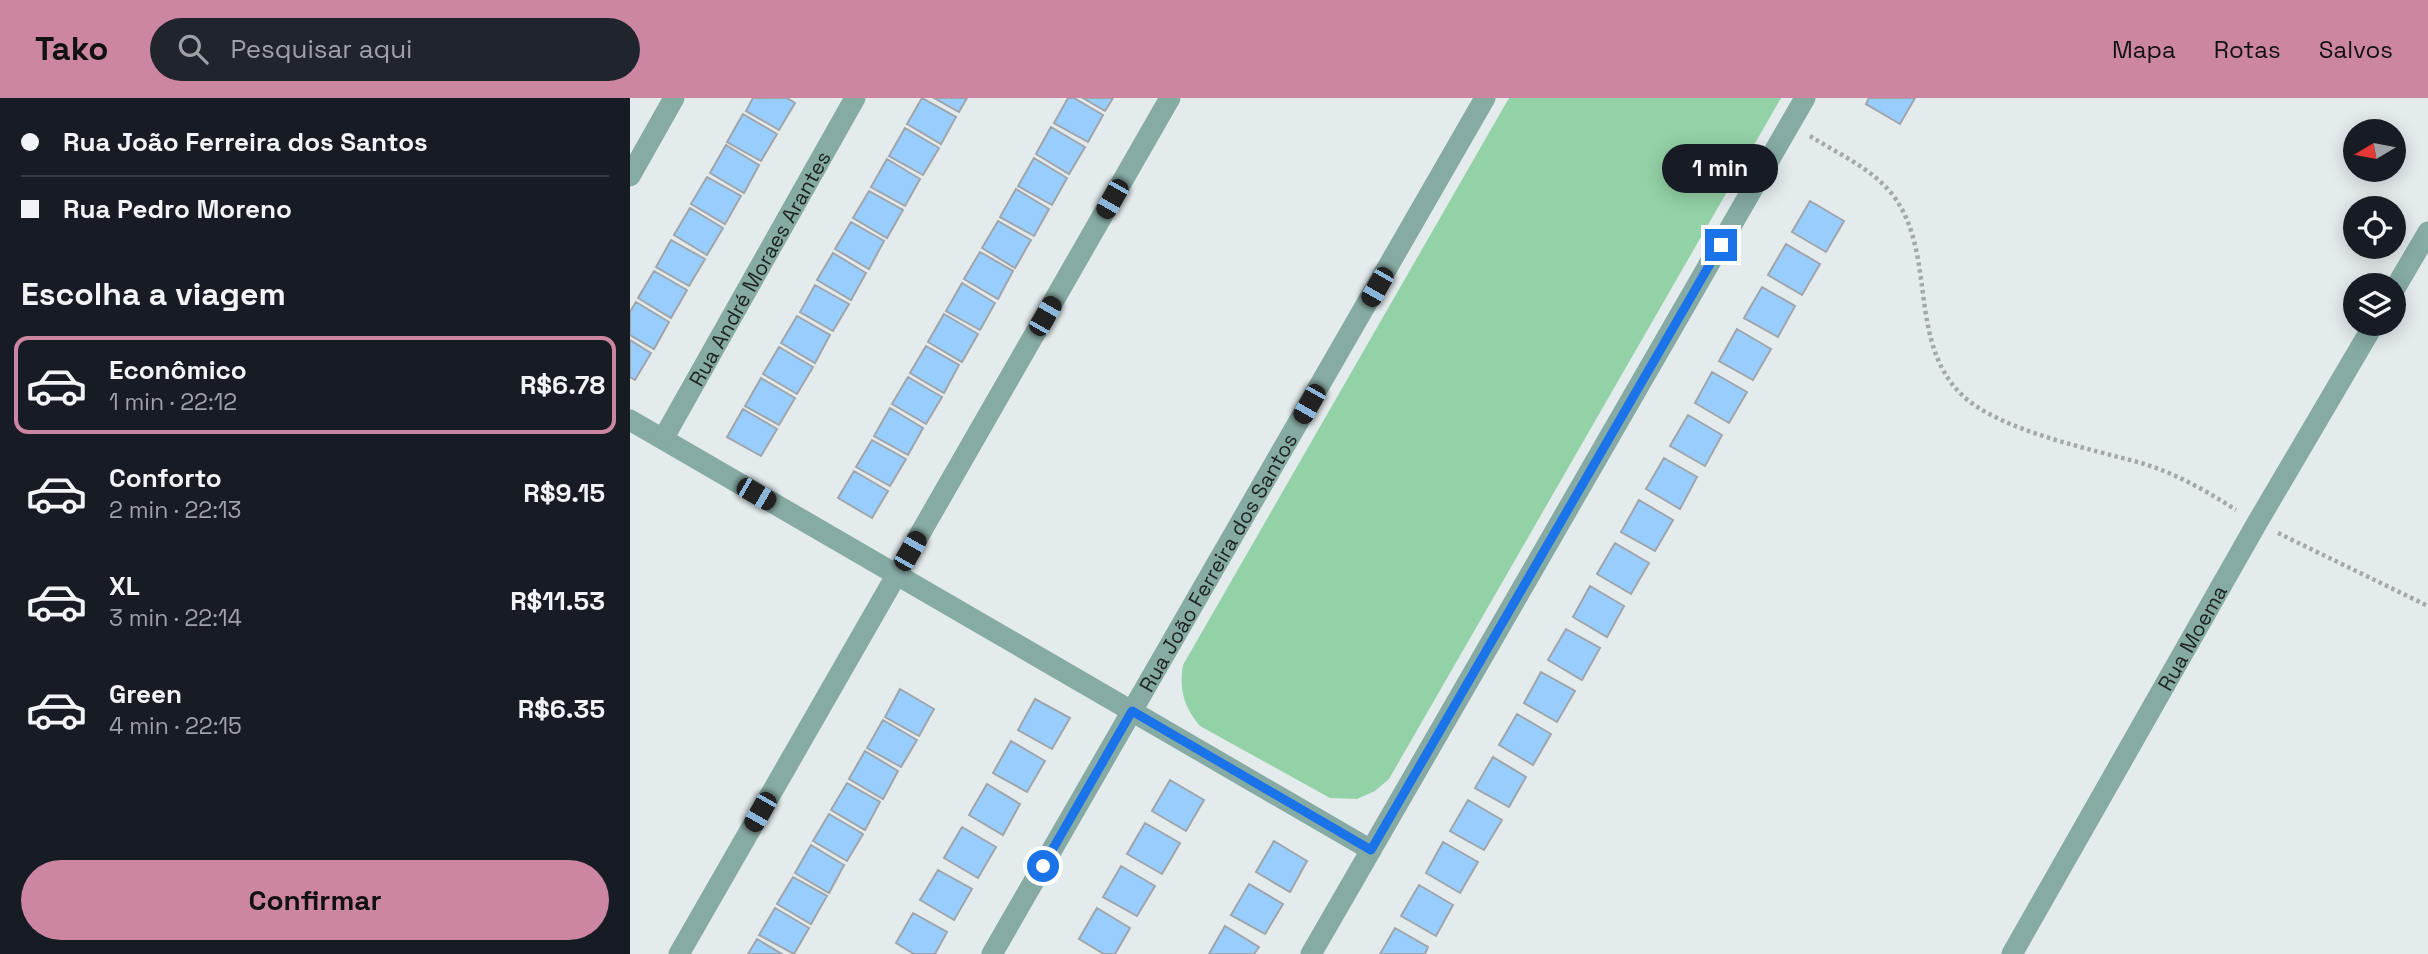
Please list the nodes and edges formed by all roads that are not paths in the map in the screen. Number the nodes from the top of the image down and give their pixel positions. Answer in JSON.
{"nodes":[{"id":1,"x":674,"y":98,"type":"edge"},
{"id":2,"x":855,"y":98,"type":"edge"},
{"id":3,"x":1170,"y":98,"type":"edge"},
{"id":4,"x":1485,"y":98,"type":"edge"},
{"id":5,"x":1805,"y":98,"type":"edge"},
{"id":6,"x":630,"y":176,"type":"edge"},
{"id":7,"x":2428,"y":232,"type":"edge"},
{"id":8,"x":2404,"y":273,"type":"edge"},
{"id":9,"x":2367,"y":336,"type":"edge"},
{"id":10,"x":630,"y":420,"type":"edge"},
{"id":11,"x":663,"y":439,"type":"junction"},
{"id":12,"x":897,"y":575,"type":"junction"},
{"id":13,"x":1132,"y":711,"type":"junction"},
{"id":14,"x":1371,"y":850,"type":"junction"},
{"id":15,"x":679,"y":954,"type":"edge"},
{"id":16,"x":992,"y":954,"type":"edge"},
{"id":17,"x":1311,"y":954,"type":"edge"},
{"id":18,"x":2012,"y":954,"type":"edge"}],
"edges":[{"from":1,"to":6,"type":"street"},
{"from":2,"to":11,"type":"street","name":"Rua André Moraes Arantes"},
{"from":3,"to":12,"type":"street"},
{"from":4,"to":13,"type":"street","name":"Rua João Ferreira dos Santos"},
{"from":5,"to":14,"type":"street"},
{"from":7,"to":8,"type":"street"},
{"from":9,"to":18,"type":"street","name":"Rua Moema"},
{"from":10,"to":11,"type":"street"},
{"from":11,"to":12,"type":"street"},
{"from":12,"to":13,"type":"street"},
{"from":12,"to":15,"type":"street"},
{"from":13,"to":14,"type":"street"},
{"from":13,"to":16,"type":"street","name":"Rua João Ferreira dos Santos"},
{"from":14,"to":17,"type":"street"}]}
